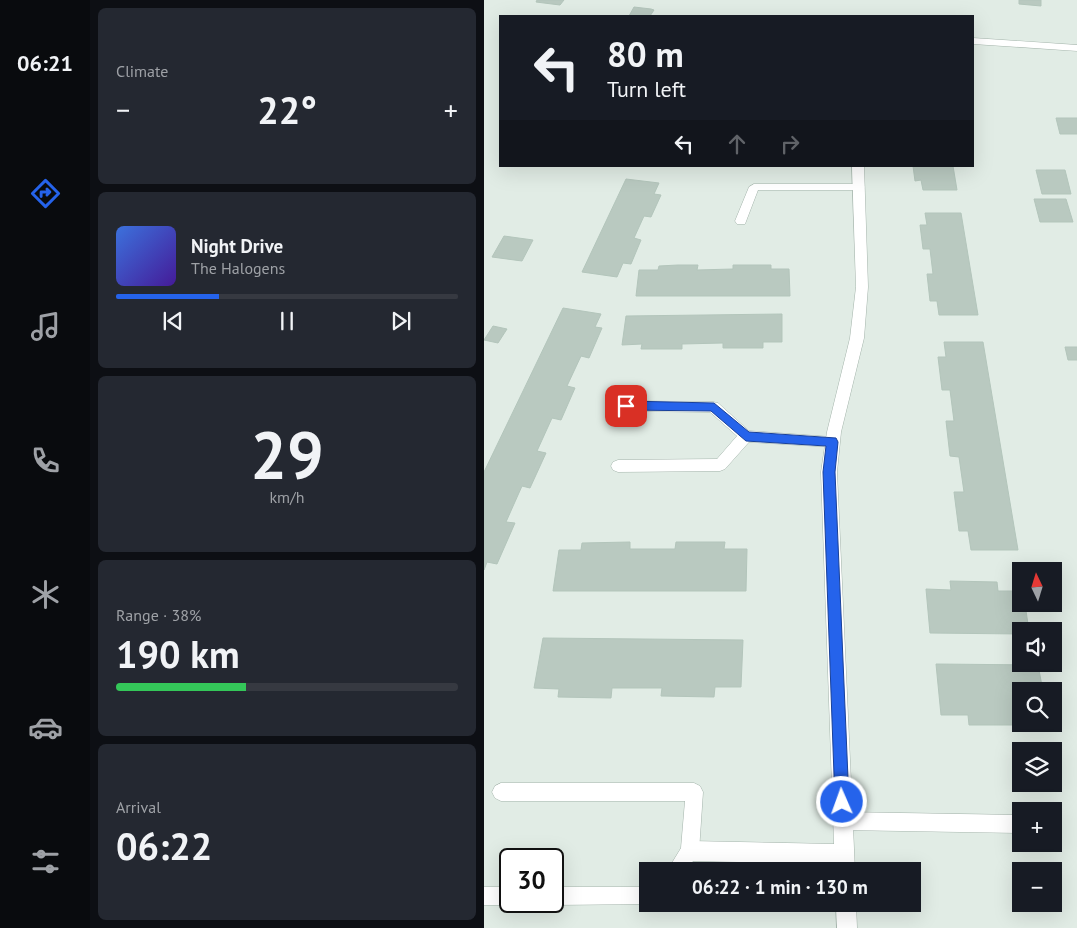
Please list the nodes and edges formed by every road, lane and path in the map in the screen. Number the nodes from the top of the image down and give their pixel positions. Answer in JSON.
{"nodes":[{"id":1,"x":974,"y":41,"type":"edge"},
{"id":2,"x":1077,"y":48,"type":"edge"},
{"id":3,"x":858,"y":167,"type":"edge"},
{"id":4,"x":860,"y":187,"type":"junction"},
{"id":5,"x":741,"y":221,"type":"dead end"},
{"id":6,"x":626,"y":406,"type":"dead end"},
{"id":7,"x":746,"y":436,"type":"junction"},
{"id":8,"x":832,"y":442,"type":"junction"},
{"id":9,"x":618,"y":466,"type":"dead end"},
{"id":10,"x":501,"y":792,"type":"dead end"},
{"id":11,"x":843,"y":821,"type":"junction"},
{"id":12,"x":1012,"y":824,"type":"edge"},
{"id":13,"x":690,"y":851,"type":"junction"},
{"id":14,"x":682,"y":862,"type":"edge"},
{"id":15,"x":845,"y":862,"type":"edge"},
{"id":16,"x":484,"y":896,"type":"edge"},
{"id":17,"x":499,"y":896,"type":"edge"},
{"id":18,"x":564,"y":896,"type":"edge"},
{"id":19,"x":639,"y":896,"type":"edge"},
{"id":20,"x":846,"y":912,"type":"edge"},
{"id":21,"x":847,"y":928,"type":"edge"}],
"edges":[{"from":1,"to":2,"type":"street"},
{"from":3,"to":4,"type":"street"},
{"from":4,"to":5,"type":"lane"},
{"from":4,"to":8,"type":"street"},
{"from":6,"to":7,"type":"lane"},
{"from":7,"to":8,"type":"lane"},
{"from":7,"to":9,"type":"lane"},
{"from":8,"to":11,"type":"street"},
{"from":10,"to":13,"type":"lane"},
{"from":11,"to":12,"type":"lane"},
{"from":11,"to":15,"type":"street"},
{"from":13,"to":14,"type":"lane"},
{"from":13,"to":15,"type":"street"},
{"from":16,"to":17,"type":"lane"},
{"from":18,"to":19,"type":"lane"},
{"from":20,"to":21,"type":"street"}]}
